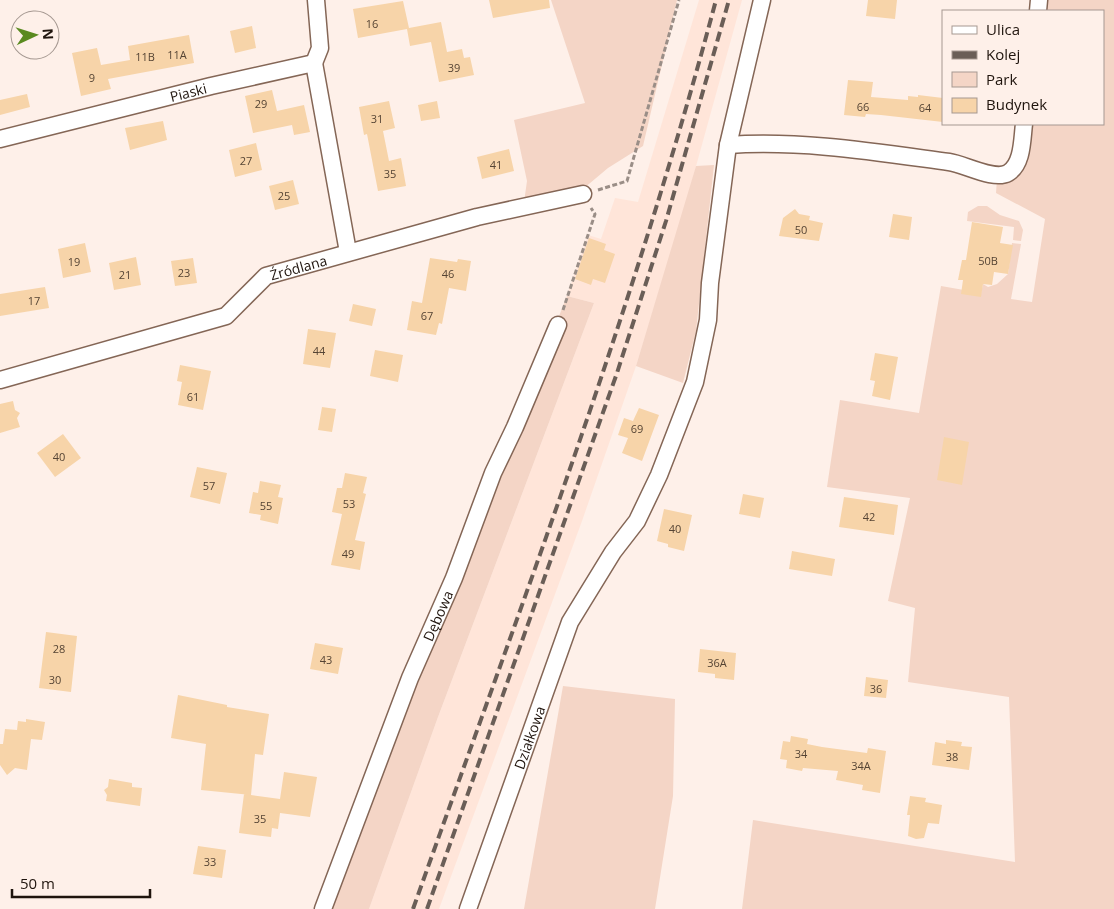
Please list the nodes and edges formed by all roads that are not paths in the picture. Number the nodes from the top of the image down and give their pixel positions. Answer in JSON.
{"nodes":[{"id":1,"x":316,"y":0,"type":"edge"},
{"id":2,"x":762,"y":0,"type":"edge"},
{"id":3,"x":314,"y":63,"type":"junction"},
{"id":4,"x":1024,"y":125,"type":"edge"},
{"id":5,"x":0,"y":139,"type":"edge"},
{"id":6,"x":728,"y":145,"type":"junction"},
{"id":7,"x":583,"y":194,"type":"road end"},
{"id":8,"x":348,"y":252,"type":"junction"},
{"id":9,"x":558,"y":325,"type":"road end"},
{"id":10,"x":0,"y":380,"type":"edge"},
{"id":11,"x":323,"y":909,"type":"edge"},
{"id":12,"x":468,"y":909,"type":"edge"}],
"edges":[{"from":1,"to":3,"type":"street"},
{"from":2,"to":6,"type":"street","name":"Działkowa"},
{"from":3,"to":5,"type":"street","name":"Piaski"},
{"from":3,"to":8,"type":"street"},
{"from":4,"to":6,"type":"street"},
{"from":6,"to":12,"type":"street","name":"Działkowa"},
{"from":7,"to":8,"type":"street","name":"Źródlana"},
{"from":8,"to":10,"type":"street","name":"Źródlana"},
{"from":9,"to":11,"type":"street","name":"Dębowa"}]}
